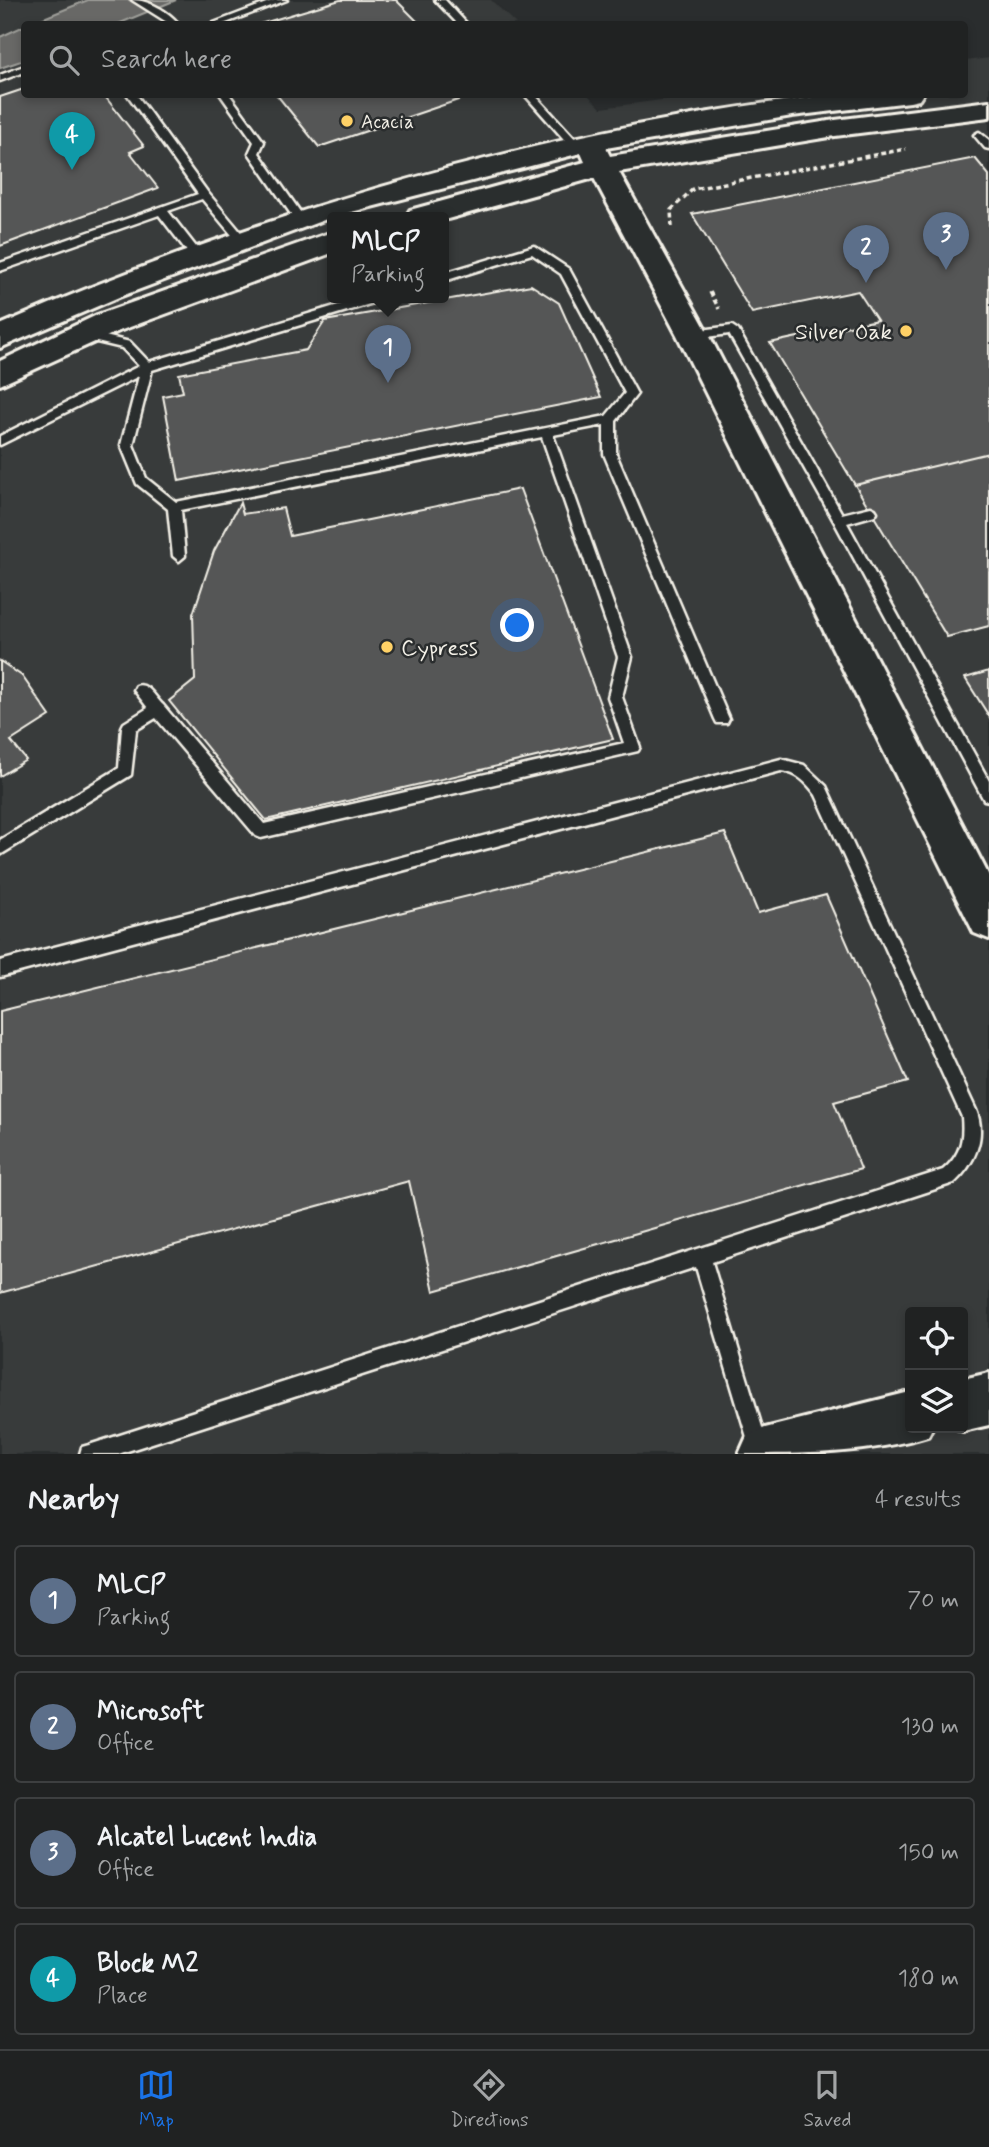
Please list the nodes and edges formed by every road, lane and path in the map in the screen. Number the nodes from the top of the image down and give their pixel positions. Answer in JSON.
{"nodes":[{"id":1,"x":137,"y":0,"type":"edge"},
{"id":2,"x":246,"y":0,"type":"edge"},
{"id":3,"x":282,"y":0,"type":"edge"},
{"id":4,"x":440,"y":0,"type":"edge"},
{"id":5,"x":253,"y":9,"type":"junction"},
{"id":6,"x":170,"y":21,"type":"edge"},
{"id":7,"x":223,"y":21,"type":"edge"},
{"id":8,"x":460,"y":21,"type":"edge"},
{"id":9,"x":21,"y":70,"type":"edge"},
{"id":10,"x":0,"y":78,"type":"edge"},
{"id":11,"x":134,"y":98,"type":"edge"},
{"id":12,"x":228,"y":98,"type":"edge"},
{"id":13,"x":532,"y":98,"type":"edge"},
{"id":14,"x":868,"y":98,"type":"edge"},
{"id":15,"x":981,"y":108,"type":"edge"},
{"id":16,"x":989,"y":146,"type":"edge"},
{"id":17,"x":911,"y":148,"type":"dead end"},
{"id":18,"x":588,"y":150,"type":"junction"},
{"id":19,"x":205,"y":195,"type":"junction"},
{"id":20,"x":162,"y":211,"type":"junction"},
{"id":21,"x":433,"y":212,"type":"edge"},
{"id":22,"x":299,"y":218,"type":"junction"},
{"id":23,"x":678,"y":237,"type":"dead end"},
{"id":24,"x":240,"y":238,"type":"junction"},
{"id":25,"x":327,"y":244,"type":"edge"},
{"id":26,"x":196,"y":255,"type":"junction"},
{"id":27,"x":0,"y":267,"type":"edge"},
{"id":28,"x":449,"y":276,"type":"edge"},
{"id":29,"x":705,"y":283,"type":"dead end"},
{"id":30,"x":359,"y":303,"type":"edge"},
{"id":31,"x":732,"y":330,"type":"junction"},
{"id":32,"x":83,"y":335,"type":"junction"},
{"id":33,"x":693,"y":335,"type":"junction"},
{"id":34,"x":0,"y":337,"type":"edge"},
{"id":35,"x":147,"y":367,"type":"junction"},
{"id":36,"x":0,"y":374,"type":"edge"},
{"id":37,"x":610,"y":420,"type":"junction"},
{"id":38,"x":546,"y":432,"type":"junction"},
{"id":39,"x":0,"y":441,"type":"edge"},
{"id":40,"x":174,"y":507,"type":"junction"},
{"id":41,"x":871,"y":512,"type":"dead end"},
{"id":42,"x":839,"y":520,"type":"junction"},
{"id":43,"x":179,"y":556,"type":"dead end"},
{"id":44,"x":142,"y":690,"type":"dead end"},
{"id":45,"x":158,"y":709,"type":"junction"},
{"id":46,"x":722,"y":719,"type":"dead end"},
{"id":47,"x":989,"y":795,"type":"edge"},
{"id":48,"x":0,"y":848,"type":"edge"},
{"id":49,"x":989,"y":919,"type":"edge"},
{"id":50,"x":0,"y":969,"type":"edge"},
{"id":51,"x":702,"y":1258,"type":"junction"},
{"id":52,"x":989,"y":1399,"type":"edge"},
{"id":53,"x":968,"y":1404,"type":"edge"},
{"id":54,"x":905,"y":1419,"type":"edge"},
{"id":55,"x":89,"y":1454,"type":"edge"},
{"id":56,"x":763,"y":1454,"type":"edge"}],
"edges":[{"from":1,"to":6,"type":"lane"},
{"from":2,"to":5,"type":"lane"},
{"from":3,"to":5,"type":"lane"},
{"from":4,"to":8,"type":"lane"},
{"from":5,"to":7,"type":"lane"},
{"from":9,"to":10,"type":"lane"},
{"from":11,"to":19,"type":"lane"},
{"from":12,"to":22,"type":"lane"},
{"from":13,"to":18,"type":"lane"},
{"from":14,"to":18,"type":"street"},
{"from":15,"to":16,"type":"lane"},
{"from":15,"to":18,"type":"street"},
{"from":17,"to":23,"type":"path"},
{"from":18,"to":21,"type":"street"},
{"from":18,"to":22,"type":"street"},
{"from":18,"to":33,"type":"street"},
{"from":19,"to":20,"type":"lane"},
{"from":19,"to":24,"type":"lane"},
{"from":20,"to":26,"type":"lane"},
{"from":20,"to":27,"type":"lane"},
{"from":22,"to":24,"type":"street"},
{"from":24,"to":26,"type":"street"},
{"from":25,"to":32,"type":"street"},
{"from":26,"to":34,"type":"street"},
{"from":28,"to":37,"type":"lane"},
{"from":29,"to":31,"type":"path"},
{"from":30,"to":35,"type":"lane"},
{"from":31,"to":33,"type":"lane"},
{"from":31,"to":42,"type":"lane"},
{"from":32,"to":35,"type":"lane"},
{"from":32,"to":36,"type":"street"},
{"from":33,"to":49,"type":"street"},
{"from":35,"to":39,"type":"lane"},
{"from":35,"to":40,"type":"lane"},
{"from":37,"to":38,"type":"lane"},
{"from":37,"to":46,"type":"lane"},
{"from":38,"to":40,"type":"lane"},
{"from":38,"to":45,"type":"lane"},
{"from":40,"to":43,"type":"lane"},
{"from":41,"to":42,"type":"lane"},
{"from":42,"to":47,"type":"lane"},
{"from":44,"to":45,"type":"lane"},
{"from":45,"to":48,"type":"lane"},
{"from":50,"to":51,"type":"lane"},
{"from":51,"to":55,"type":"lane"},
{"from":51,"to":56,"type":"lane"},
{"from":52,"to":53,"type":"street"},
{"from":54,"to":56,"type":"street"}]}
